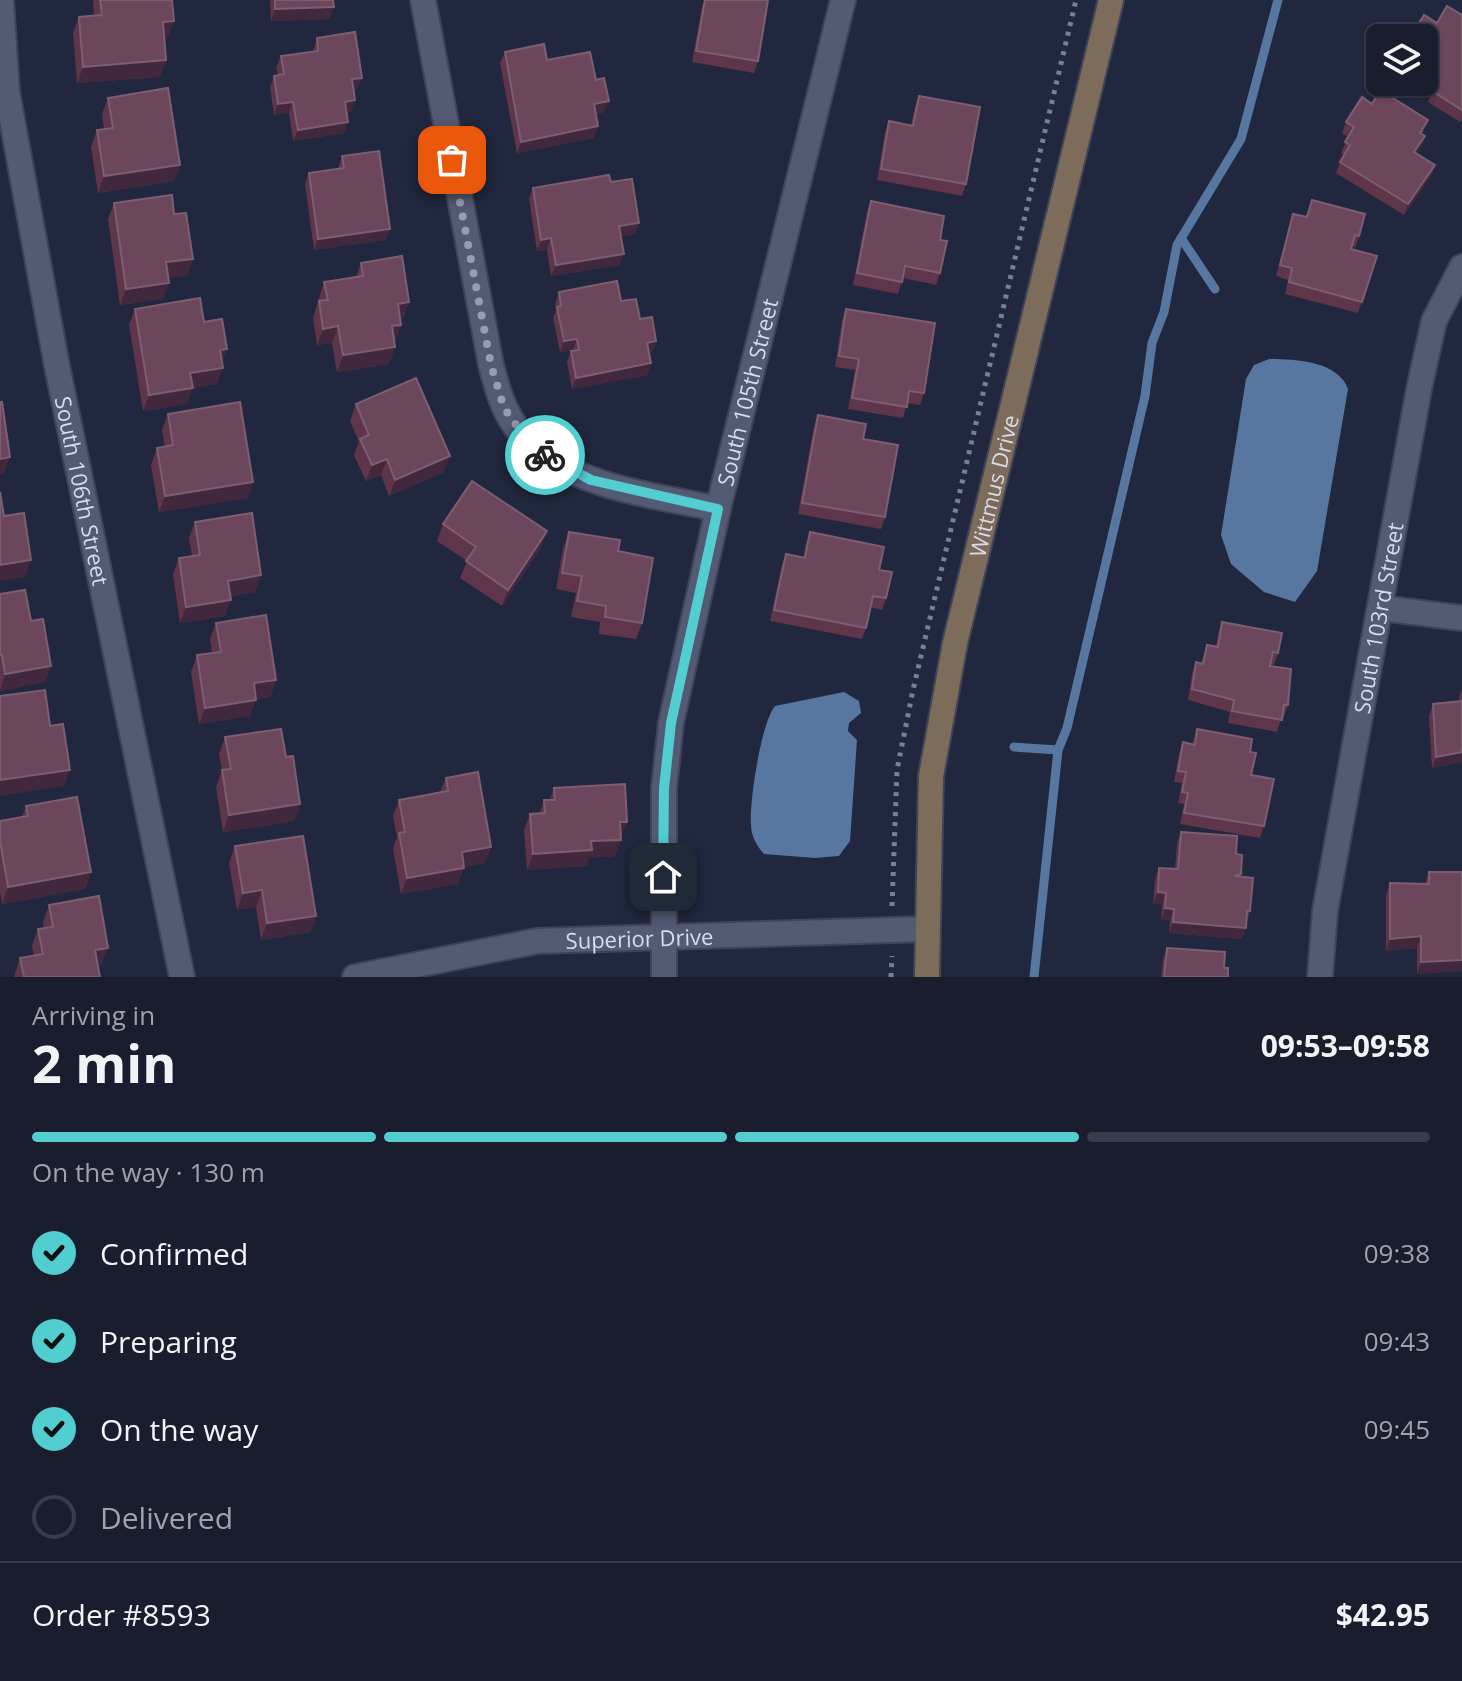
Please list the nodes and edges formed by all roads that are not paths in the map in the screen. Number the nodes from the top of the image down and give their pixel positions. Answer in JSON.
{"nodes":[{"id":1,"x":1,"y":0,"type":"edge"},
{"id":2,"x":423,"y":0,"type":"edge"},
{"id":3,"x":843,"y":0,"type":"edge"},
{"id":4,"x":1111,"y":0,"type":"edge"},
{"id":5,"x":1462,"y":267,"type":"edge"},
{"id":6,"x":718,"y":509,"type":"junction"},
{"id":7,"x":1381,"y":608,"type":"junction"},
{"id":8,"x":1462,"y":618,"type":"edge"},
{"id":9,"x":926,"y":929,"type":"junction"},
{"id":10,"x":662,"y":937,"type":"junction"},
{"id":11,"x":182,"y":977,"type":"edge"},
{"id":12,"x":355,"y":977,"type":"edge"},
{"id":13,"x":664,"y":977,"type":"edge"},
{"id":14,"x":927,"y":977,"type":"edge"},
{"id":15,"x":1320,"y":977,"type":"edge"}],
"edges":[{"from":1,"to":11,"type":"street","name":"South 106th Street"},
{"from":2,"to":6,"type":"street"},
{"from":3,"to":6,"type":"street","name":"South 105th Street"},
{"from":4,"to":9,"type":"street","name":"Wittmus Drive"},
{"from":5,"to":7,"type":"street","name":"South 103rd Street"},
{"from":6,"to":10,"type":"street","name":"South 105th Street"},
{"from":7,"to":8,"type":"street"},
{"from":7,"to":15,"type":"street","name":"South 103rd Street"},
{"from":9,"to":10,"type":"street","name":"Superior Drive"},
{"from":9,"to":14,"type":"street","name":"Wittmus Drive"},
{"from":10,"to":12,"type":"street","name":"Superior Drive"},
{"from":10,"to":13,"type":"street","name":"South 105th Street"}]}
